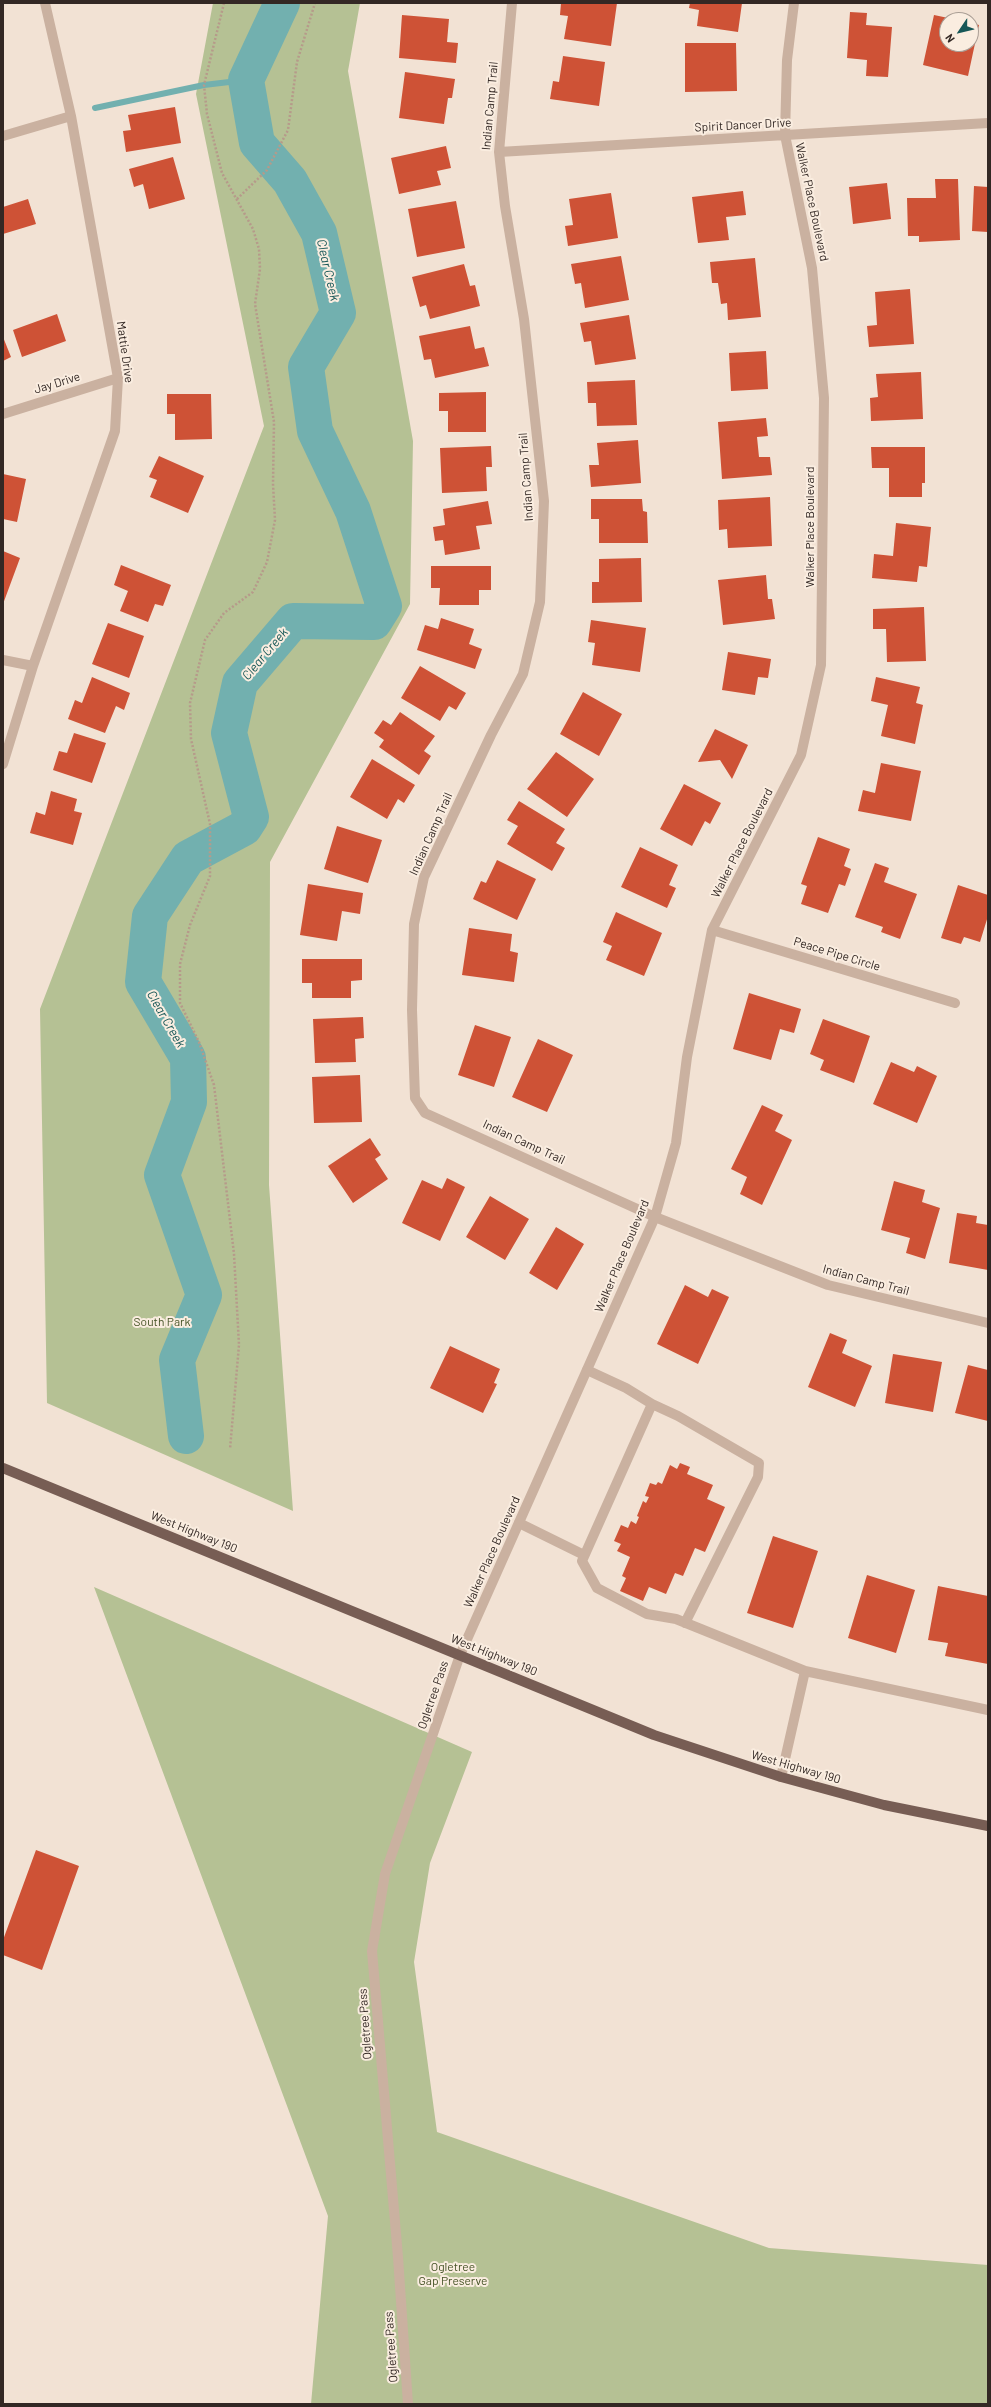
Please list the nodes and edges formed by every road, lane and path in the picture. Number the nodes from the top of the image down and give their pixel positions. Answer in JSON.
{"nodes":[{"id":1,"x":45,"y":3,"type":"edge"},
{"id":2,"x":224,"y":3,"type":"edge"},
{"id":3,"x":315,"y":3,"type":"edge"},
{"id":4,"x":512,"y":3,"type":"edge"},
{"id":5,"x":794,"y":3,"type":"edge"},
{"id":6,"x":71,"y":116,"type":"junction"},
{"id":7,"x":988,"y":123,"type":"edge"},
{"id":8,"x":785,"y":135,"type":"junction"},
{"id":9,"x":3,"y":136,"type":"edge"},
{"id":10,"x":499,"y":152,"type":"junction"},
{"id":11,"x":237,"y":199,"type":"junction"},
{"id":12,"x":118,"y":378,"type":"junction"},
{"id":13,"x":3,"y":414,"type":"edge"},
{"id":14,"x":3,"y":660,"type":"edge"},
{"id":15,"x":33,"y":666,"type":"junction"},
{"id":16,"x":3,"y":764,"type":"edge"},
{"id":17,"x":712,"y":930,"type":"junction"},
{"id":18,"x":955,"y":1003,"type":"dead end"},
{"id":19,"x":655,"y":1217,"type":"junction"},
{"id":20,"x":988,"y":1324,"type":"edge"},
{"id":21,"x":587,"y":1370,"type":"junction"},
{"id":22,"x":652,"y":1404,"type":"junction"},
{"id":23,"x":230,"y":1449,"type":"dead end"},
{"id":24,"x":3,"y":1468,"type":"edge"},
{"id":25,"x":519,"y":1523,"type":"junction"},
{"id":26,"x":584,"y":1555,"type":"junction"},
{"id":27,"x":685,"y":1623,"type":"junction"},
{"id":28,"x":460,"y":1656,"type":"junction"},
{"id":29,"x":805,"y":1672,"type":"junction"},
{"id":30,"x":988,"y":1710,"type":"edge"},
{"id":31,"x":781,"y":1777,"type":"junction"},
{"id":32,"x":988,"y":1826,"type":"edge"},
{"id":33,"x":408,"y":2404,"type":"edge"}],
"edges":[{"from":1,"to":6,"type":"street","name":"Mattie Drive"},
{"from":2,"to":11,"type":"path"},
{"from":3,"to":11,"type":"path"},
{"from":4,"to":10,"type":"street","name":"Indian Camp Trail"},
{"from":5,"to":8,"type":"street","name":"Walker Place Boulevard"},
{"from":6,"to":9,"type":"street"},
{"from":6,"to":12,"type":"street","name":"Mattie Drive"},
{"from":7,"to":8,"type":"street","name":"Spirit Dancer Drive"},
{"from":8,"to":10,"type":"street","name":"Spirit Dancer Drive"},
{"from":8,"to":17,"type":"street","name":"Walker Place Boulevard"},
{"from":10,"to":19,"type":"street","name":"Indian Camp Trail"},
{"from":11,"to":23,"type":"path"},
{"from":12,"to":13,"type":"street","name":"Jay Drive"},
{"from":12,"to":15,"type":"street","name":"Mattie Drive"},
{"from":14,"to":15,"type":"street"},
{"from":15,"to":16,"type":"street","name":"Mattie Drive"},
{"from":17,"to":18,"type":"street","name":"Peace Pipe Circle"},
{"from":17,"to":19,"type":"street","name":"Walker Place Boulevard"},
{"from":19,"to":20,"type":"street","name":"Indian Camp Trail"},
{"from":19,"to":21,"type":"street","name":"Walker Place Boulevard"},
{"from":21,"to":22,"type":"street"},
{"from":21,"to":25,"type":"street","name":"Walker Place Boulevard"},
{"from":22,"to":26,"type":"street"},
{"from":22,"to":27,"type":"street"},
{"from":24,"to":28,"type":"main road","name":"West Highway 190"},
{"from":25,"to":26,"type":"street"},
{"from":25,"to":28,"type":"street","name":"Walker Place Boulevard"},
{"from":26,"to":27,"type":"street"},
{"from":27,"to":29,"type":"street"},
{"from":28,"to":31,"type":"main road","name":"West Highway 190"},
{"from":28,"to":33,"type":"street","name":"Ogletree Pass"},
{"from":29,"to":30,"type":"street"},
{"from":29,"to":31,"type":"street"},
{"from":31,"to":32,"type":"main road","name":"West Highway 190"}]}
